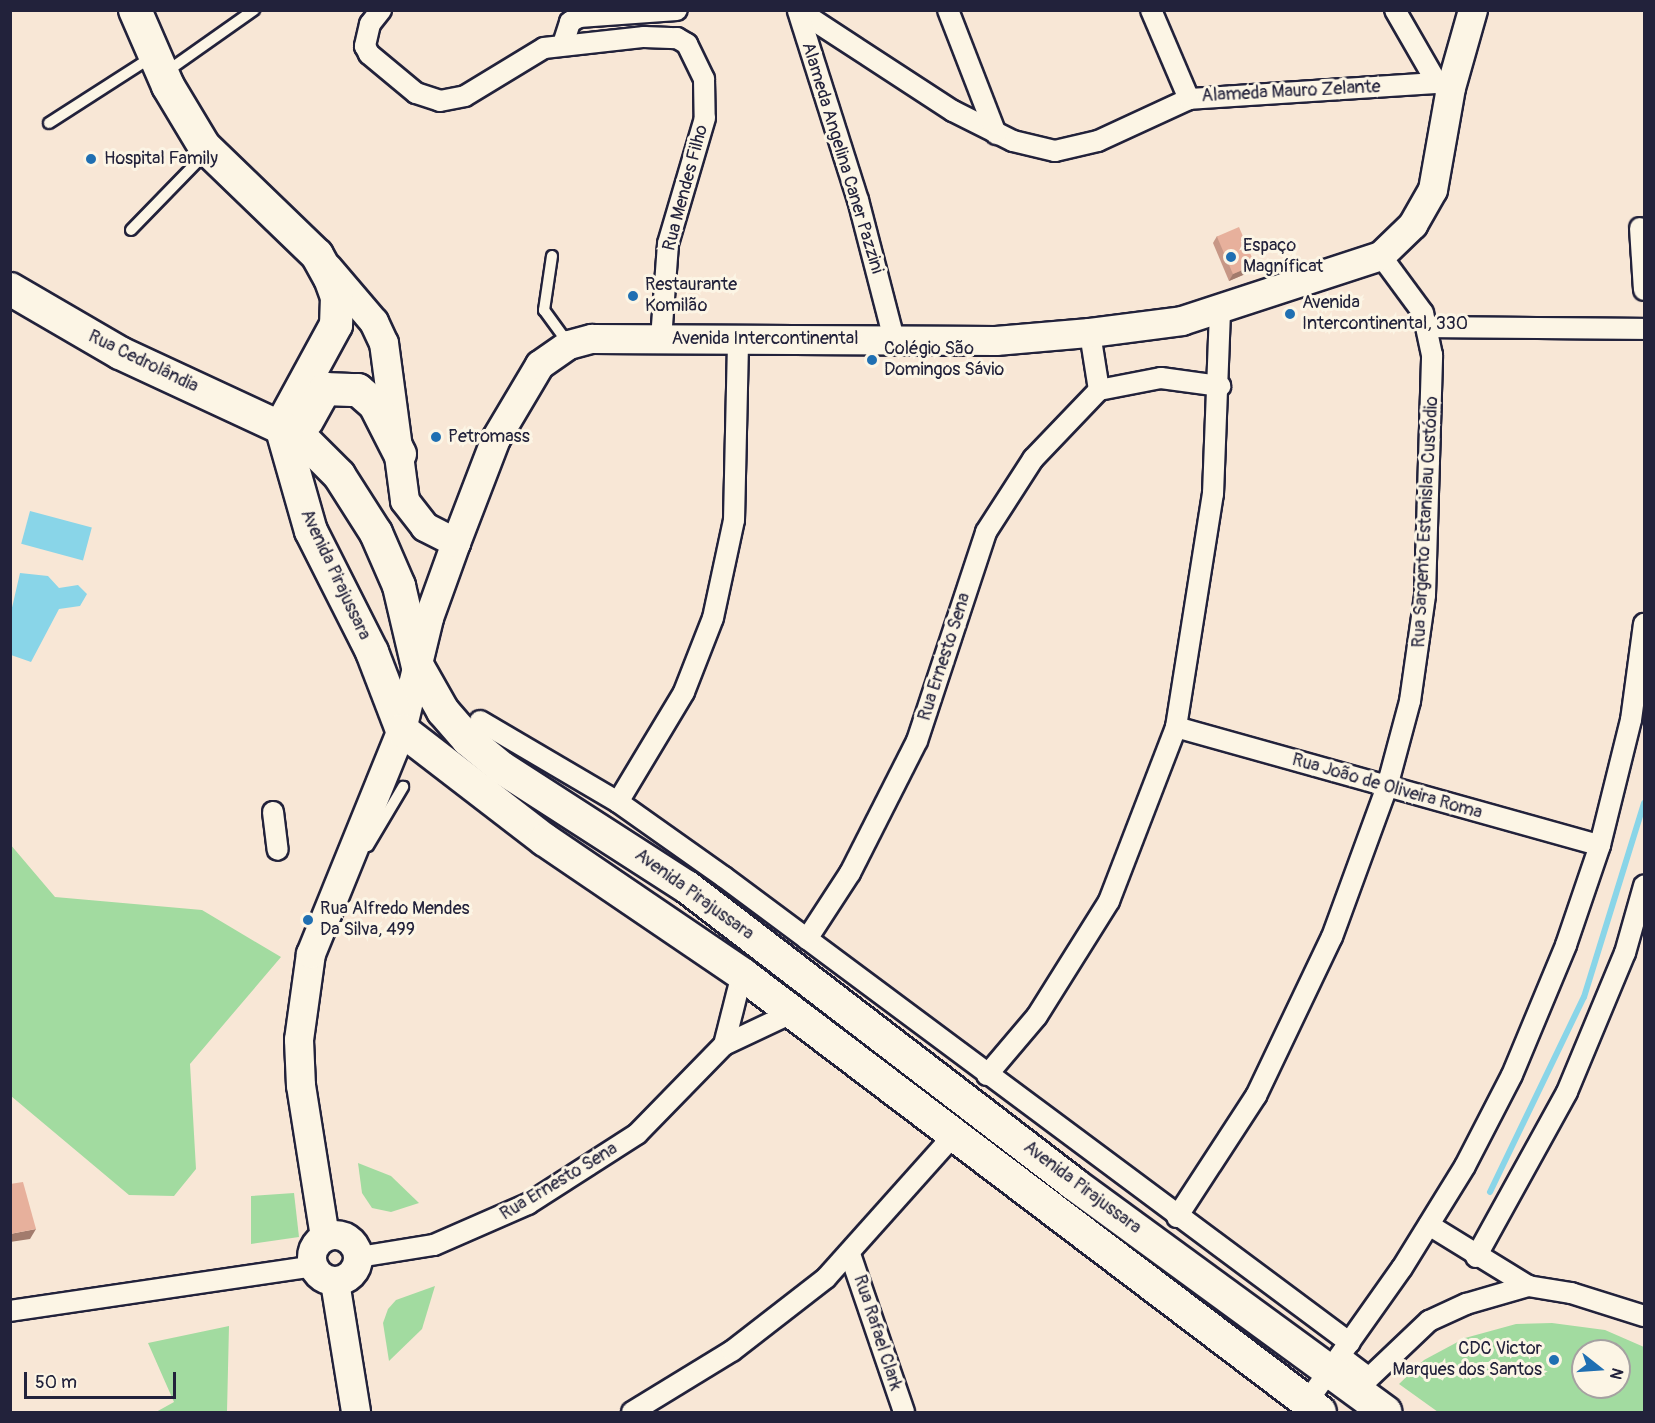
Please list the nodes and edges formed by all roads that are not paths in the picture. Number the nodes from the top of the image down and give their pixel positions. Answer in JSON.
{"nodes":[{"id":1,"x":135,"y":10,"type":"edge"},
{"id":2,"x":254,"y":10,"type":"edge"},
{"id":3,"x":381,"y":10,"type":"edge"},
{"id":4,"x":677,"y":10,"type":"edge"},
{"id":5,"x":948,"y":10,"type":"edge"},
{"id":6,"x":1151,"y":10,"type":"edge"},
{"id":7,"x":1395,"y":10,"type":"edge"},
{"id":8,"x":1473,"y":10,"type":"edge"},
{"id":9,"x":798,"y":11,"type":"edge"},
{"id":10,"x":563,"y":44,"type":"junction"},
{"id":11,"x":158,"y":65,"type":"junction"},
{"id":12,"x":1444,"y":86,"type":"junction"},
{"id":13,"x":1189,"y":99,"type":"junction"},
{"id":14,"x":49,"y":123,"type":"dead end"},
{"id":15,"x":996,"y":134,"type":"junction"},
{"id":16,"x":208,"y":150,"type":"junction"},
{"id":17,"x":1640,"y":228,"type":"dead end"},
{"id":18,"x":130,"y":230,"type":"dead end"},
{"id":19,"x":317,"y":255,"type":"junction"},
{"id":20,"x":552,"y":256,"type":"dead end"},
{"id":21,"x":1381,"y":256,"type":"junction"},
{"id":22,"x":10,"y":289,"type":"edge"},
{"id":23,"x":1644,"y":290,"type":"edge"},
{"id":24,"x":1220,"y":311,"type":"junction"},
{"id":25,"x":1430,"y":327,"type":"junction"},
{"id":26,"x":1644,"y":329,"type":"edge"},
{"id":27,"x":1090,"y":333,"type":"junction"},
{"id":28,"x":661,"y":339,"type":"junction"},
{"id":29,"x":738,"y":339,"type":"junction"},
{"id":30,"x":894,"y":339,"type":"junction"},
{"id":31,"x":569,"y":345,"type":"junction"},
{"id":32,"x":1220,"y":386,"type":"junction"},
{"id":33,"x":1099,"y":390,"type":"junction"},
{"id":34,"x":291,"y":431,"type":"junction"},
{"id":35,"x":400,"y":454,"type":"junction"},
{"id":36,"x":456,"y":543,"type":"junction"},
{"id":37,"x":1644,"y":624,"type":"edge"},
{"id":38,"x":418,"y":667,"type":"junction"},
{"id":39,"x":480,"y":721,"type":"dead end"},
{"id":40,"x":1176,"y":727,"type":"junction"},
{"id":41,"x":414,"y":740,"type":"junction"},
{"id":42,"x":1387,"y":787,"type":"junction"},
{"id":43,"x":618,"y":802,"type":"junction"},
{"id":44,"x":273,"y":812,"type":"dead end"},
{"id":45,"x":1600,"y":845,"type":"junction"},
{"id":46,"x":278,"y":850,"type":"dead end"},
{"id":47,"x":1644,"y":886,"type":"edge"},
{"id":48,"x":807,"y":939,"type":"junction"},
{"id":49,"x":742,"y":974,"type":"junction"},
{"id":50,"x":792,"y":1012,"type":"junction"},
{"id":51,"x":724,"y":1044,"type":"junction"},
{"id":52,"x":987,"y":1075,"type":"junction"},
{"id":53,"x":954,"y":1135,"type":"junction"},
{"id":54,"x":1177,"y":1217,"type":"junction"},
{"id":55,"x":1429,"y":1225,"type":"junction"},
{"id":56,"x":325,"y":1237,"type":"junction"},
{"id":57,"x":850,"y":1254,"type":"junction"},
{"id":58,"x":359,"y":1257,"type":"junction"},
{"id":59,"x":1476,"y":1257,"type":"junction"},
{"id":60,"x":324,"y":1274,"type":"junction"},
{"id":61,"x":1528,"y":1286,"type":"junction"},
{"id":62,"x":10,"y":1311,"type":"edge"},
{"id":63,"x":1644,"y":1316,"type":"edge"},
{"id":64,"x":1339,"y":1358,"type":"junction"},
{"id":65,"x":1313,"y":1407,"type":"edge"},
{"id":66,"x":356,"y":1413,"type":"edge"},
{"id":67,"x":632,"y":1413,"type":"edge"},
{"id":68,"x":903,"y":1413,"type":"edge"},
{"id":69,"x":1385,"y":1413,"type":"edge"}],
"edges":[{"from":1,"to":11,"type":"main road"},
{"from":2,"to":11,"type":"lane"},
{"from":3,"to":10,"type":"street","name":"Rua Mendes Filho"},
{"from":4,"to":10,"type":"street"},
{"from":5,"to":15,"type":"street"},
{"from":6,"to":13,"type":"street"},
{"from":7,"to":12,"type":"street"},
{"from":8,"to":12,"type":"street","name":"Avenida Intercontinental"},
{"from":9,"to":15,"type":"street","name":"Alameda Mauro Zelante"},
{"from":9,"to":30,"type":"street","name":"Alameda Angelina Caner Pazzini"},
{"from":10,"to":28,"type":"street","name":"Rua Mendes Filho"},
{"from":11,"to":14,"type":"lane"},
{"from":11,"to":16,"type":"main road"},
{"from":12,"to":13,"type":"street","name":"Alameda Mauro Zelante"},
{"from":12,"to":21,"type":"street","name":"Avenida Intercontinental"},
{"from":13,"to":15,"type":"street","name":"Alameda Mauro Zelante"},
{"from":16,"to":18,"type":"lane"},
{"from":16,"to":19,"type":"main road"},
{"from":17,"to":23,"type":"street"},
{"from":19,"to":34,"type":"main road"},
{"from":19,"to":35,"type":"street"},
{"from":20,"to":31,"type":"lane"},
{"from":21,"to":24,"type":"street","name":"Avenida Intercontinental"},
{"from":21,"to":25,"type":"street"},
{"from":22,"to":34,"type":"main road","name":"Rua Cedrolândia"},
{"from":24,"to":27,"type":"street","name":"Avenida Intercontinental"},
{"from":24,"to":32,"type":"street"},
{"from":25,"to":26,"type":"street"},
{"from":25,"to":42,"type":"street","name":"Rua Sargento Estanislau Custódio"},
{"from":27,"to":30,"type":"street","name":"Avenida Intercontinental"},
{"from":27,"to":33,"type":"street"},
{"from":28,"to":29,"type":"street","name":"Avenida Intercontinental"},
{"from":28,"to":31,"type":"street","name":"Avenida Intercontinental"},
{"from":29,"to":30,"type":"street","name":"Avenida Intercontinental"},
{"from":29,"to":43,"type":"street"},
{"from":31,"to":36,"type":"street"},
{"from":32,"to":33,"type":"street"},
{"from":32,"to":40,"type":"street"},
{"from":33,"to":48,"type":"street","name":"Rua Ernesto Sena"},
{"from":34,"to":35,"type":"main road"},
{"from":34,"to":38,"type":"main road","name":"Avenida Pirajussara"},
{"from":34,"to":41,"type":"main road","name":"Avenida Pirajussara"},
{"from":35,"to":36,"type":"street"},
{"from":36,"to":38,"type":"street"},
{"from":37,"to":45,"type":"street"},
{"from":38,"to":41,"type":"street"},
{"from":38,"to":64,"type":"main road","name":"Avenida Pirajussara"},
{"from":39,"to":43,"type":"street","name":"Avenida Pirajussara"},
{"from":40,"to":42,"type":"street","name":"Rua João de Oliveira Roma"},
{"from":40,"to":52,"type":"street"},
{"from":41,"to":49,"type":"main road","name":"Avenida Pirajussara"},
{"from":41,"to":56,"type":"street"},
{"from":42,"to":45,"type":"street","name":"Rua João de Oliveira Roma"},
{"from":42,"to":54,"type":"street","name":"Rua Sargento Estanislau Custódio"},
{"from":43,"to":48,"type":"street","name":"Avenida Pirajussara"},
{"from":44,"to":46,"type":"street"},
{"from":45,"to":55,"type":"street"},
{"from":47,"to":59,"type":"street"},
{"from":48,"to":52,"type":"street","name":"Avenida Pirajussara"},
{"from":49,"to":50,"type":"main road","name":"Avenida Pirajussara"},
{"from":49,"to":51,"type":"street","name":"Rua Ernesto Sena"},
{"from":50,"to":51,"type":"street","name":"Rua Ernesto Sena"},
{"from":50,"to":53,"type":"main road","name":"Avenida Pirajussara"},
{"from":51,"to":58,"type":"street","name":"Rua Ernesto Sena"},
{"from":52,"to":54,"type":"street","name":"Avenida Pirajussara"},
{"from":53,"to":57,"type":"street"},
{"from":53,"to":65,"type":"main road","name":"Avenida Pirajussara"},
{"from":54,"to":64,"type":"street","name":"Avenida Pirajussara"},
{"from":55,"to":59,"type":"street"},
{"from":55,"to":64,"type":"street"},
{"from":56,"to":58,"type":"street"},
{"from":56,"to":60,"type":"street"},
{"from":57,"to":67,"type":"street"},
{"from":57,"to":68,"type":"street","name":"Rua Rafael Clark"},
{"from":58,"to":60,"type":"street"},
{"from":59,"to":61,"type":"street"},
{"from":60,"to":62,"type":"street"},
{"from":60,"to":66,"type":"street"},
{"from":61,"to":63,"type":"street"},
{"from":61,"to":64,"type":"street"},
{"from":64,"to":65,"type":"street"},
{"from":64,"to":69,"type":"main road","name":"Avenida Pirajussara"}]}
